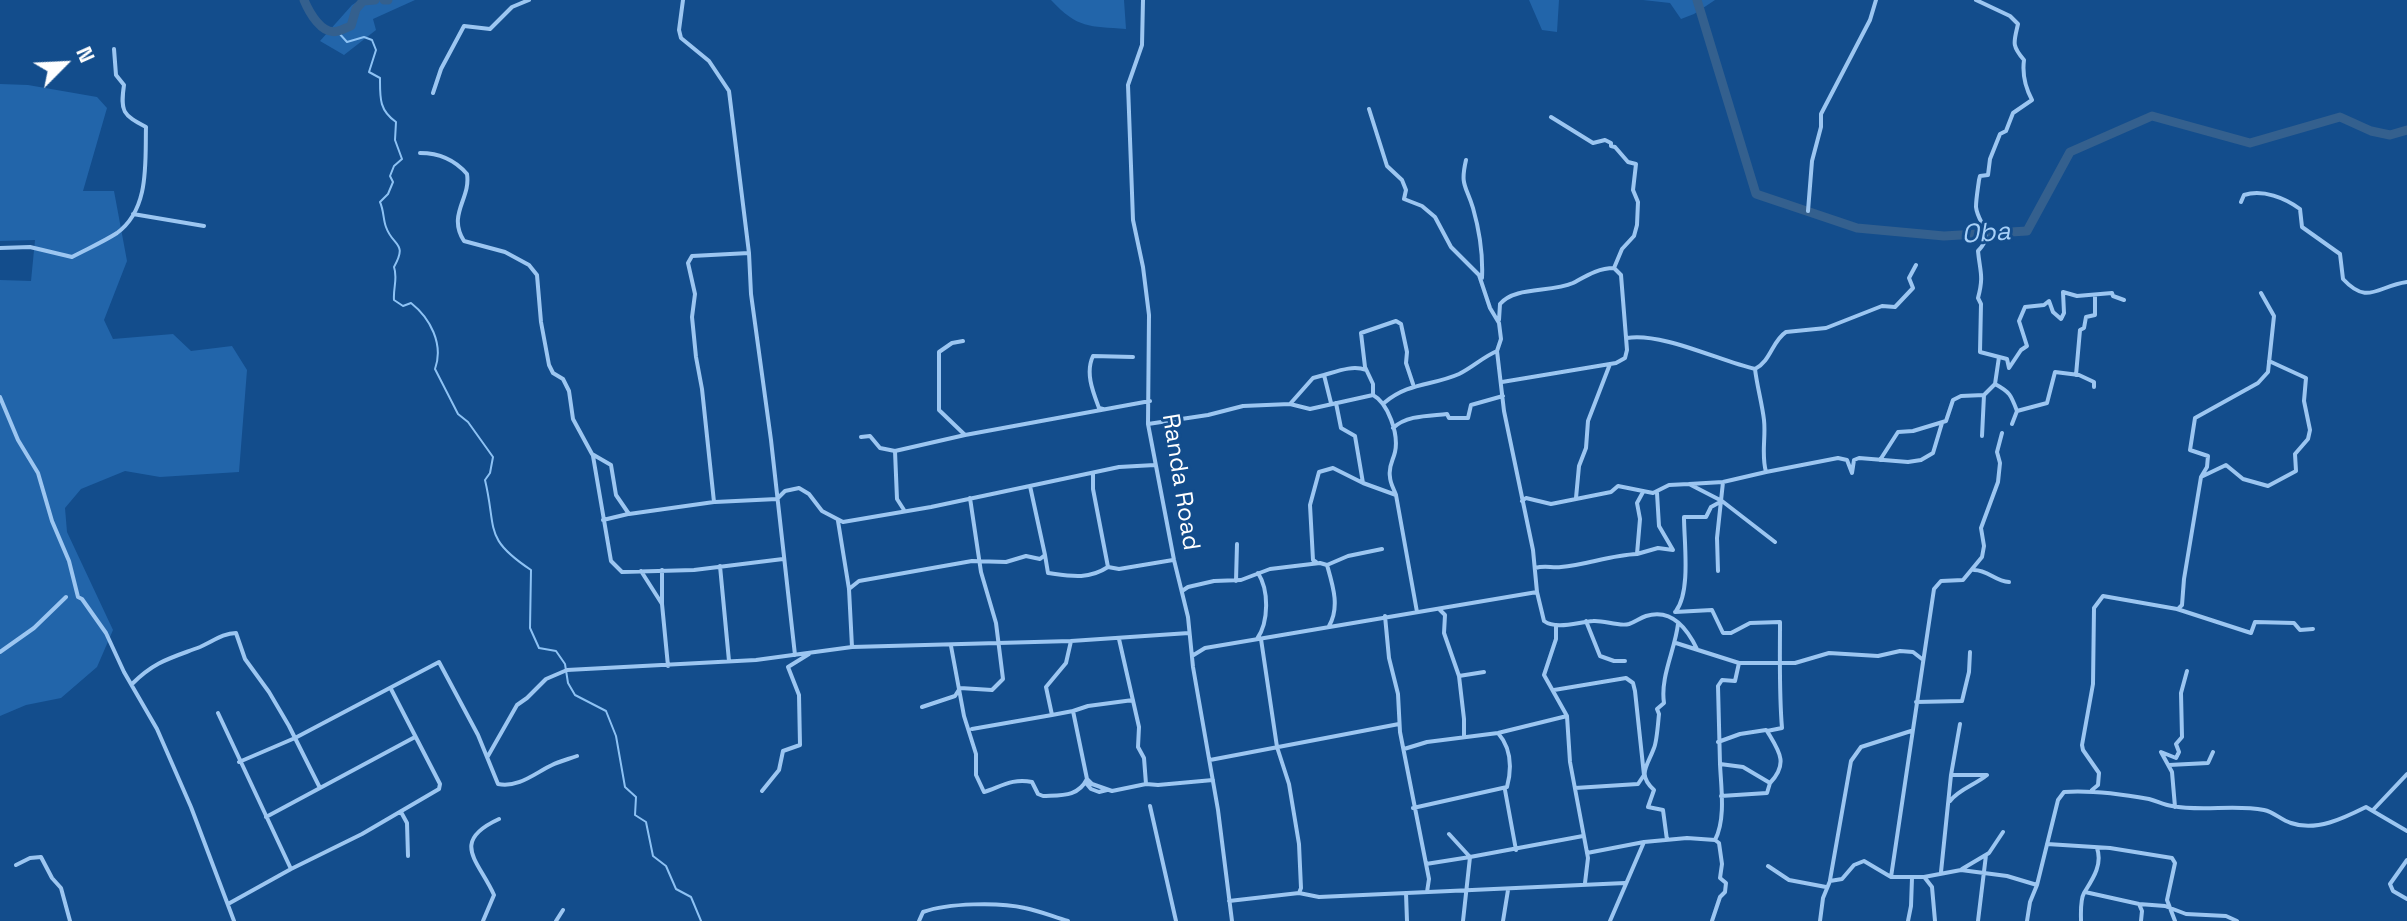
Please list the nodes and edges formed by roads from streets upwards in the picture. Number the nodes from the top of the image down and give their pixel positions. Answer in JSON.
{"nodes":[{"id":1,"x":529,"y":0,"type":"edge"},
{"id":2,"x":683,"y":0,"type":"edge"},
{"id":3,"x":1143,"y":0,"type":"edge"},
{"id":4,"x":1876,"y":0,"type":"edge"},
{"id":5,"x":1976,"y":0,"type":"edge"},
{"id":6,"x":114,"y":49,"type":"dead end"},
{"id":7,"x":433,"y":93,"type":"dead end"},
{"id":8,"x":1369,"y":109,"type":"dead end"},
{"id":9,"x":1551,"y":117,"type":"dead end"},
{"id":10,"x":420,"y":153,"type":"dead end"},
{"id":11,"x":1466,"y":160,"type":"dead end"},
{"id":12,"x":2241,"y":202,"type":"dead end"},
{"id":13,"x":1808,"y":211,"type":"dead end"},
{"id":14,"x":133,"y":214,"type":"junction"},
{"id":15,"x":204,"y":226,"type":"dead end"},
{"id":16,"x":0,"y":248,"type":"edge"},
{"id":17,"x":749,"y":253,"type":"junction"},
{"id":18,"x":1916,"y":265,"type":"dead end"},
{"id":19,"x":1614,"y":268,"type":"junction"},
{"id":20,"x":1482,"y":280,"type":"junction"},
{"id":21,"x":2407,"y":282,"type":"edge"},
{"id":22,"x":2261,"y":293,"type":"dead end"},
{"id":23,"x":2095,"y":295,"type":"junction"},
{"id":24,"x":2124,"y":300,"type":"dead end"},
{"id":25,"x":1499,"y":323,"type":"junction"},
{"id":26,"x":1626,"y":339,"type":"junction"},
{"id":27,"x":963,"y":341,"type":"dead end"},
{"id":28,"x":1497,"y":351,"type":"junction"},
{"id":29,"x":1133,"y":357,"type":"dead end"},
{"id":30,"x":1999,"y":357,"type":"junction"},
{"id":31,"x":2269,"y":361,"type":"junction"},
{"id":32,"x":1610,"y":364,"type":"junction"},
{"id":33,"x":1755,"y":369,"type":"junction"},
{"id":34,"x":1366,"y":370,"type":"junction"},
{"id":35,"x":1324,"y":375,"type":"junction"},
{"id":36,"x":2076,"y":375,"type":"junction"},
{"id":37,"x":1502,"y":382,"type":"junction"},
{"id":38,"x":1413,"y":384,"type":"junction"},
{"id":39,"x":1995,"y":384,"type":"junction"},
{"id":40,"x":2094,"y":387,"type":"dead end"},
{"id":41,"x":1373,"y":395,"type":"junction"},
{"id":42,"x":1984,"y":395,"type":"junction"},
{"id":43,"x":1503,"y":396,"type":"junction"},
{"id":44,"x":0,"y":397,"type":"edge"},
{"id":45,"x":1150,"y":401,"type":"junction"},
{"id":46,"x":1333,"y":402,"type":"junction"},
{"id":47,"x":1384,"y":403,"type":"junction"},
{"id":48,"x":1290,"y":404,"type":"junction"},
{"id":49,"x":1105,"y":410,"type":"junction"},
{"id":50,"x":2017,"y":411,"type":"junction"},
{"id":51,"x":1942,"y":423,"type":"junction"},
{"id":52,"x":1148,"y":424,"type":"junction"},
{"id":53,"x":2012,"y":424,"type":"dead end"},
{"id":54,"x":1393,"y":428,"type":"junction"},
{"id":55,"x":2002,"y":433,"type":"dead end"},
{"id":56,"x":965,"y":435,"type":"junction"},
{"id":57,"x":1982,"y":436,"type":"dead end"},
{"id":58,"x":861,"y":437,"type":"dead end"},
{"id":59,"x":895,"y":451,"type":"junction"},
{"id":60,"x":592,"y":454,"type":"junction"},
{"id":61,"x":1880,"y":460,"type":"junction"},
{"id":62,"x":1155,"y":465,"type":"junction"},
{"id":63,"x":1766,"y":472,"type":"junction"},
{"id":64,"x":1093,"y":473,"type":"junction"},
{"id":65,"x":2201,"y":477,"type":"junction"},
{"id":66,"x":1723,"y":482,"type":"junction"},
{"id":67,"x":1363,"y":483,"type":"junction"},
{"id":68,"x":1689,"y":484,"type":"junction"},
{"id":69,"x":1030,"y":486,"type":"junction"},
{"id":70,"x":1643,"y":492,"type":"junction"},
{"id":71,"x":1657,"y":493,"type":"junction"},
{"id":72,"x":1396,"y":495,"type":"junction"},
{"id":73,"x":970,"y":498,"type":"junction"},
{"id":74,"x":1576,"y":498,"type":"junction"},
{"id":75,"x":777,"y":499,"type":"junction"},
{"id":76,"x":1522,"y":501,"type":"junction"},
{"id":77,"x":1722,"y":501,"type":"junction"},
{"id":78,"x":714,"y":502,"type":"junction"},
{"id":79,"x":905,"y":511,"type":"junction"},
{"id":80,"x":629,"y":514,"type":"junction"},
{"id":81,"x":603,"y":520,"type":"junction"},
{"id":82,"x":838,"y":521,"type":"junction"},
{"id":83,"x":1775,"y":542,"type":"dead end"},
{"id":84,"x":1237,"y":544,"type":"dead end"},
{"id":85,"x":1382,"y":549,"type":"dead end"},
{"id":86,"x":1637,"y":554,"type":"junction"},
{"id":87,"x":1045,"y":555,"type":"junction"},
{"id":88,"x":783,"y":559,"type":"junction"},
{"id":89,"x":1174,"y":560,"type":"junction"},
{"id":90,"x":981,"y":561,"type":"junction"},
{"id":91,"x":1320,"y":563,"type":"junction"},
{"id":92,"x":1327,"y":565,"type":"junction"},
{"id":93,"x":720,"y":566,"type":"junction"},
{"id":94,"x":1108,"y":567,"type":"junction"},
{"id":95,"x":1535,"y":568,"type":"junction"},
{"id":96,"x":662,"y":570,"type":"junction"},
{"id":97,"x":1974,"y":570,"type":"junction"},
{"id":98,"x":641,"y":571,"type":"junction"},
{"id":99,"x":1718,"y":571,"type":"dead end"},
{"id":100,"x":1258,"y":573,"type":"junction"},
{"id":101,"x":1236,"y":581,"type":"junction"},
{"id":102,"x":2009,"y":582,"type":"dead end"},
{"id":103,"x":849,"y":589,"type":"junction"},
{"id":104,"x":1182,"y":591,"type":"junction"},
{"id":105,"x":1537,"y":592,"type":"junction"},
{"id":106,"x":66,"y":597,"type":"dead end"},
{"id":107,"x":662,"y":604,"type":"junction"},
{"id":108,"x":1438,"y":609,"type":"junction"},
{"id":109,"x":2177,"y":609,"type":"junction"},
{"id":110,"x":1417,"y":612,"type":"junction"},
{"id":111,"x":1673,"y":614,"type":"junction"},
{"id":112,"x":1385,"y":616,"type":"junction"},
{"id":113,"x":1586,"y":621,"type":"junction"},
{"id":114,"x":1678,"y":622,"type":"junction"},
{"id":115,"x":1556,"y":625,"type":"junction"},
{"id":116,"x":1329,"y":626,"type":"junction"},
{"id":117,"x":2313,"y":629,"type":"dead end"},
{"id":118,"x":1189,"y":633,"type":"junction"},
{"id":119,"x":1119,"y":639,"type":"junction"},
{"id":120,"x":1259,"y":639,"type":"junction"},
{"id":121,"x":1071,"y":641,"type":"junction"},
{"id":122,"x":1676,"y":643,"type":"junction"},
{"id":123,"x":999,"y":644,"type":"junction"},
{"id":124,"x":951,"y":646,"type":"junction"},
{"id":125,"x":852,"y":647,"type":"junction"},
{"id":126,"x":1697,"y":649,"type":"junction"},
{"id":127,"x":0,"y":652,"type":"edge"},
{"id":128,"x":1970,"y":652,"type":"dead end"},
{"id":129,"x":811,"y":653,"type":"junction"},
{"id":130,"x":795,"y":655,"type":"junction"},
{"id":131,"x":1192,"y":656,"type":"junction"},
{"id":132,"x":1922,"y":659,"type":"junction"},
{"id":133,"x":729,"y":661,"type":"junction"},
{"id":134,"x":1625,"y":661,"type":"dead end"},
{"id":135,"x":1739,"y":663,"type":"junction"},
{"id":136,"x":1780,"y":663,"type":"junction"},
{"id":137,"x":668,"y":666,"type":"junction"},
{"id":138,"x":2187,"y":671,"type":"dead end"},
{"id":139,"x":1484,"y":672,"type":"dead end"},
{"id":140,"x":1459,"y":676,"type":"junction"},
{"id":141,"x":132,"y":684,"type":"junction"},
{"id":142,"x":960,"y":688,"type":"junction"},
{"id":143,"x":391,"y":689,"type":"junction"},
{"id":144,"x":1554,"y":690,"type":"junction"},
{"id":145,"x":1133,"y":700,"type":"junction"},
{"id":146,"x":1916,"y":702,"type":"junction"},
{"id":147,"x":922,"y":707,"type":"dead end"},
{"id":148,"x":1073,"y":711,"type":"junction"},
{"id":149,"x":218,"y":713,"type":"dead end"},
{"id":150,"x":1052,"y":715,"type":"junction"},
{"id":151,"x":1567,"y":716,"type":"junction"},
{"id":152,"x":1399,"y":724,"type":"junction"},
{"id":153,"x":1960,"y":724,"type":"dead end"},
{"id":154,"x":1782,"y":728,"type":"junction"},
{"id":155,"x":970,"y":729,"type":"junction"},
{"id":156,"x":1912,"y":729,"type":"junction"},
{"id":157,"x":1498,"y":733,"type":"junction"},
{"id":158,"x":415,"y":737,"type":"junction"},
{"id":159,"x":1464,"y":737,"type":"junction"},
{"id":160,"x":295,"y":738,"type":"junction"},
{"id":161,"x":1718,"y":742,"type":"junction"},
{"id":162,"x":1277,"y":747,"type":"junction"},
{"id":163,"x":1404,"y":749,"type":"junction"},
{"id":164,"x":2213,"y":752,"type":"dead end"},
{"id":165,"x":488,"y":756,"type":"junction"},
{"id":166,"x":577,"y":756,"type":"dead end"},
{"id":167,"x":1210,"y":760,"type":"junction"},
{"id":168,"x":239,"y":762,"type":"junction"},
{"id":169,"x":1720,"y":764,"type":"junction"},
{"id":170,"x":2169,"y":765,"type":"junction"},
{"id":171,"x":2407,"y":774,"type":"edge"},
{"id":172,"x":1644,"y":775,"type":"junction"},
{"id":173,"x":1951,"y":775,"type":"junction"},
{"id":174,"x":1213,"y":780,"type":"junction"},
{"id":175,"x":1087,"y":781,"type":"junction"},
{"id":176,"x":1770,"y":783,"type":"junction"},
{"id":177,"x":1146,"y":784,"type":"junction"},
{"id":178,"x":320,"y":788,"type":"junction"},
{"id":179,"x":1575,"y":788,"type":"junction"},
{"id":180,"x":1505,"y":789,"type":"junction"},
{"id":181,"x":2092,"y":790,"type":"junction"},
{"id":182,"x":762,"y":791,"type":"dead end"},
{"id":183,"x":1721,"y":796,"type":"junction"},
{"id":184,"x":1948,"y":802,"type":"junction"},
{"id":185,"x":1150,"y":806,"type":"dead end"},
{"id":186,"x":2175,"y":807,"type":"junction"},
{"id":187,"x":1413,"y":808,"type":"junction"},
{"id":188,"x":2373,"y":810,"type":"junction"},
{"id":189,"x":401,"y":812,"type":"junction"},
{"id":190,"x":266,"y":817,"type":"junction"},
{"id":191,"x":499,"y":819,"type":"dead end"},
{"id":192,"x":2407,"y":831,"type":"edge"},
{"id":193,"x":2003,"y":832,"type":"dead end"},
{"id":194,"x":1449,"y":834,"type":"dead end"},
{"id":195,"x":1584,"y":836,"type":"junction"},
{"id":196,"x":1667,"y":840,"type":"junction"},
{"id":197,"x":1715,"y":840,"type":"junction"},
{"id":198,"x":1644,"y":842,"type":"junction"},
{"id":199,"x":2047,"y":844,"type":"junction"},
{"id":200,"x":2097,"y":848,"type":"junction"},
{"id":201,"x":1516,"y":850,"type":"junction"},
{"id":202,"x":1587,"y":853,"type":"junction"},
{"id":203,"x":1986,"y":855,"type":"junction"},
{"id":204,"x":408,"y":856,"type":"dead end"},
{"id":205,"x":1470,"y":857,"type":"junction"},
{"id":206,"x":2407,"y":860,"type":"edge"},
{"id":207,"x":1426,"y":864,"type":"junction"},
{"id":208,"x":16,"y":865,"type":"dead end"},
{"id":209,"x":1768,"y":866,"type":"dead end"},
{"id":210,"x":291,"y":869,"type":"junction"},
{"id":211,"x":1961,"y":870,"type":"junction"},
{"id":212,"x":1941,"y":873,"type":"junction"},
{"id":213,"x":1982,"y":873,"type":"junction"},
{"id":214,"x":1891,"y":877,"type":"junction"},
{"id":215,"x":1924,"y":877,"type":"junction"},
{"id":216,"x":1912,"y":878,"type":"junction"},
{"id":217,"x":1830,"y":881,"type":"junction"},
{"id":218,"x":1625,"y":883,"type":"junction"},
{"id":219,"x":1584,"y":884,"type":"junction"},
{"id":220,"x":2037,"y":885,"type":"junction"},
{"id":221,"x":1826,"y":887,"type":"junction"},
{"id":222,"x":1508,"y":890,"type":"junction"},
{"id":223,"x":1468,"y":891,"type":"junction"},
{"id":224,"x":1427,"y":892,"type":"junction"},
{"id":225,"x":2085,"y":892,"type":"junction"},
{"id":226,"x":1299,"y":893,"type":"junction"},
{"id":227,"x":1406,"y":893,"type":"junction"},
{"id":228,"x":2407,"y":899,"type":"edge"},
{"id":229,"x":1229,"y":901,"type":"junction"},
{"id":230,"x":228,"y":904,"type":"junction"},
{"id":231,"x":2139,"y":904,"type":"junction"},
{"id":232,"x":2171,"y":908,"type":"junction"},
{"id":233,"x":563,"y":910,"type":"dead end"},
{"id":234,"x":70,"y":921,"type":"edge"},
{"id":235,"x":234,"y":921,"type":"edge"},
{"id":236,"x":483,"y":921,"type":"edge"},
{"id":237,"x":556,"y":921,"type":"edge"},
{"id":238,"x":919,"y":921,"type":"edge"},
{"id":239,"x":1068,"y":921,"type":"edge"},
{"id":240,"x":1176,"y":921,"type":"edge"},
{"id":241,"x":1232,"y":921,"type":"edge"},
{"id":242,"x":1407,"y":921,"type":"edge"},
{"id":243,"x":1463,"y":921,"type":"edge"},
{"id":244,"x":1503,"y":921,"type":"edge"},
{"id":245,"x":1610,"y":921,"type":"edge"},
{"id":246,"x":1712,"y":921,"type":"edge"},
{"id":247,"x":1820,"y":921,"type":"edge"},
{"id":248,"x":1908,"y":921,"type":"edge"},
{"id":249,"x":1935,"y":921,"type":"edge"},
{"id":250,"x":1978,"y":921,"type":"edge"},
{"id":251,"x":2027,"y":921,"type":"edge"},
{"id":252,"x":2081,"y":921,"type":"edge"},
{"id":253,"x":2141,"y":921,"type":"edge"},
{"id":254,"x":2175,"y":921,"type":"edge"},
{"id":255,"x":2237,"y":921,"type":"edge"}],
"edges":[{"from":1,"to":7,"type":"street"},
{"from":2,"to":17,"type":"street"},
{"from":3,"to":45,"type":"street","name":"Randa Road"},
{"from":4,"to":13,"type":"street"},
{"from":5,"to":30,"type":"street"},
{"from":6,"to":14,"type":"street"},
{"from":8,"to":20,"type":"street"},
{"from":9,"to":19,"type":"street"},
{"from":10,"to":60,"type":"street"},
{"from":11,"to":20,"type":"street"},
{"from":12,"to":21,"type":"street"},
{"from":14,"to":15,"type":"street"},
{"from":14,"to":16,"type":"street"},
{"from":17,"to":75,"type":"street"},
{"from":17,"to":78,"type":"street"},
{"from":18,"to":33,"type":"street"},
{"from":19,"to":25,"type":"street"},
{"from":19,"to":26,"type":"street"},
{"from":20,"to":25,"type":"street"},
{"from":22,"to":31,"type":"street"},
{"from":23,"to":24,"type":"street"},
{"from":23,"to":30,"type":"street"},
{"from":23,"to":36,"type":"street"},
{"from":25,"to":28,"type":"street"},
{"from":26,"to":32,"type":"street"},
{"from":26,"to":33,"type":"street"},
{"from":27,"to":56,"type":"street"},
{"from":28,"to":37,"type":"street"},
{"from":28,"to":38,"type":"street"},
{"from":29,"to":49,"type":"street"},
{"from":30,"to":39,"type":"street"},
{"from":31,"to":65,"type":"street"},
{"from":31,"to":65,"type":"street"},
{"from":32,"to":37,"type":"street"},
{"from":32,"to":74,"type":"street"},
{"from":33,"to":63,"type":"street"},
{"from":34,"to":35,"type":"street"},
{"from":34,"to":38,"type":"street"},
{"from":34,"to":41,"type":"street"},
{"from":35,"to":46,"type":"street"},
{"from":35,"to":48,"type":"street"},
{"from":36,"to":40,"type":"street"},
{"from":36,"to":50,"type":"street"},
{"from":37,"to":43,"type":"street"},
{"from":38,"to":47,"type":"street"},
{"from":39,"to":42,"type":"street"},
{"from":39,"to":50,"type":"street"},
{"from":41,"to":46,"type":"street"},
{"from":41,"to":47,"type":"street"},
{"from":42,"to":51,"type":"street"},
{"from":42,"to":57,"type":"street"},
{"from":43,"to":54,"type":"street"},
{"from":43,"to":76,"type":"street"},
{"from":44,"to":141,"type":"street"},
{"from":45,"to":49,"type":"street"},
{"from":45,"to":52,"type":"street","name":"Randa Road"},
{"from":46,"to":48,"type":"street"},
{"from":46,"to":67,"type":"street"},
{"from":47,"to":54,"type":"street"},
{"from":48,"to":52,"type":"street"},
{"from":49,"to":56,"type":"street"},
{"from":50,"to":53,"type":"street"},
{"from":51,"to":61,"type":"street"},
{"from":51,"to":61,"type":"street"},
{"from":52,"to":62,"type":"street","name":"Randa Road"},
{"from":54,"to":72,"type":"street"},
{"from":55,"to":97,"type":"street"},
{"from":56,"to":59,"type":"street"},
{"from":58,"to":59,"type":"street"},
{"from":59,"to":79,"type":"street"},
{"from":60,"to":80,"type":"street"},
{"from":60,"to":81,"type":"street"},
{"from":61,"to":63,"type":"street"},
{"from":62,"to":64,"type":"street"},
{"from":62,"to":89,"type":"street","name":"Randa Road"},
{"from":63,"to":66,"type":"street"},
{"from":64,"to":69,"type":"street"},
{"from":64,"to":94,"type":"street"},
{"from":65,"to":109,"type":"street"},
{"from":66,"to":68,"type":"street"},
{"from":66,"to":77,"type":"street"},
{"from":67,"to":72,"type":"street"},
{"from":67,"to":91,"type":"street"},
{"from":68,"to":71,"type":"street"},
{"from":68,"to":77,"type":"street"},
{"from":69,"to":73,"type":"street"},
{"from":69,"to":87,"type":"street"},
{"from":70,"to":71,"type":"street"},
{"from":70,"to":74,"type":"street"},
{"from":70,"to":86,"type":"street"},
{"from":71,"to":86,"type":"street"},
{"from":72,"to":110,"type":"street"},
{"from":73,"to":79,"type":"street"},
{"from":73,"to":90,"type":"street"},
{"from":74,"to":76,"type":"street"},
{"from":75,"to":78,"type":"street"},
{"from":75,"to":82,"type":"street"},
{"from":75,"to":88,"type":"street"},
{"from":76,"to":95,"type":"street"},
{"from":77,"to":83,"type":"street"},
{"from":77,"to":99,"type":"street"},
{"from":77,"to":111,"type":"street"},
{"from":78,"to":80,"type":"street"},
{"from":79,"to":82,"type":"street"},
{"from":80,"to":81,"type":"street"},
{"from":81,"to":98,"type":"street"},
{"from":82,"to":103,"type":"street"},
{"from":84,"to":101,"type":"street"},
{"from":85,"to":92,"type":"street"},
{"from":86,"to":95,"type":"street"},
{"from":87,"to":90,"type":"street"},
{"from":87,"to":94,"type":"street"},
{"from":88,"to":93,"type":"street"},
{"from":88,"to":130,"type":"street"},
{"from":89,"to":94,"type":"street"},
{"from":89,"to":104,"type":"street","name":"Randa Road"},
{"from":90,"to":103,"type":"street"},
{"from":90,"to":123,"type":"street"},
{"from":91,"to":92,"type":"street"},
{"from":91,"to":100,"type":"street"},
{"from":92,"to":116,"type":"street"},
{"from":93,"to":96,"type":"street"},
{"from":93,"to":133,"type":"street"},
{"from":95,"to":105,"type":"street"},
{"from":96,"to":98,"type":"street"},
{"from":96,"to":107,"type":"street"},
{"from":97,"to":102,"type":"street"},
{"from":97,"to":132,"type":"street"},
{"from":98,"to":107,"type":"street"},
{"from":100,"to":101,"type":"street"},
{"from":100,"to":120,"type":"street"},
{"from":101,"to":104,"type":"street"},
{"from":103,"to":125,"type":"street"},
{"from":104,"to":118,"type":"street","name":"Randa Road"},
{"from":105,"to":108,"type":"street"},
{"from":105,"to":115,"type":"street"},
{"from":106,"to":127,"type":"street"},
{"from":107,"to":137,"type":"street"},
{"from":108,"to":110,"type":"street"},
{"from":108,"to":140,"type":"street"},
{"from":109,"to":117,"type":"street"},
{"from":109,"to":181,"type":"street"},
{"from":110,"to":112,"type":"street"},
{"from":111,"to":113,"type":"street"},
{"from":111,"to":114,"type":"street"},
{"from":111,"to":136,"type":"street"},
{"from":112,"to":116,"type":"street"},
{"from":112,"to":152,"type":"street"},
{"from":113,"to":115,"type":"street"},
{"from":113,"to":134,"type":"street"},
{"from":114,"to":122,"type":"street"},
{"from":114,"to":126,"type":"street"},
{"from":115,"to":144,"type":"street"},
{"from":116,"to":120,"type":"street"},
{"from":118,"to":119,"type":"street"},
{"from":118,"to":131,"type":"street","name":"Randa Road"},
{"from":119,"to":121,"type":"street"},
{"from":119,"to":145,"type":"street"},
{"from":120,"to":131,"type":"street"},
{"from":120,"to":162,"type":"street"},
{"from":121,"to":123,"type":"street"},
{"from":121,"to":150,"type":"street"},
{"from":122,"to":126,"type":"street"},
{"from":122,"to":172,"type":"street"},
{"from":123,"to":124,"type":"street"},
{"from":123,"to":142,"type":"street"},
{"from":124,"to":125,"type":"street"},
{"from":124,"to":142,"type":"street"},
{"from":125,"to":129,"type":"street"},
{"from":126,"to":135,"type":"street"},
{"from":128,"to":146,"type":"street"},
{"from":129,"to":130,"type":"street"},
{"from":129,"to":182,"type":"street"},
{"from":130,"to":133,"type":"street"},
{"from":131,"to":167,"type":"street","name":"Randa Road"},
{"from":132,"to":136,"type":"street"},
{"from":132,"to":146,"type":"street"},
{"from":133,"to":137,"type":"street"},
{"from":135,"to":136,"type":"street"},
{"from":135,"to":161,"type":"street"},
{"from":136,"to":154,"type":"street"},
{"from":137,"to":165,"type":"street"},
{"from":138,"to":170,"type":"street"},
{"from":139,"to":140,"type":"street"},
{"from":140,"to":159,"type":"street"},
{"from":141,"to":160,"type":"street"},
{"from":141,"to":230,"type":"street"},
{"from":142,"to":147,"type":"street"},
{"from":142,"to":155,"type":"street"},
{"from":143,"to":158,"type":"street"},
{"from":143,"to":160,"type":"street"},
{"from":143,"to":165,"type":"street"},
{"from":144,"to":151,"type":"street"},
{"from":144,"to":172,"type":"street"},
{"from":145,"to":148,"type":"street"},
{"from":145,"to":177,"type":"street"},
{"from":146,"to":156,"type":"street"},
{"from":148,"to":150,"type":"street"},
{"from":148,"to":175,"type":"street"},
{"from":149,"to":168,"type":"street"},
{"from":150,"to":155,"type":"street"},
{"from":151,"to":157,"type":"street"},
{"from":151,"to":179,"type":"street"},
{"from":152,"to":162,"type":"street"},
{"from":152,"to":163,"type":"street"},
{"from":153,"to":173,"type":"street"},
{"from":154,"to":161,"type":"street"},
{"from":154,"to":176,"type":"street"},
{"from":155,"to":175,"type":"street"},
{"from":156,"to":214,"type":"street"},
{"from":156,"to":217,"type":"street"},
{"from":157,"to":159,"type":"street"},
{"from":157,"to":180,"type":"street"},
{"from":158,"to":178,"type":"street"},
{"from":158,"to":189,"type":"street"},
{"from":159,"to":163,"type":"street"},
{"from":160,"to":168,"type":"street"},
{"from":160,"to":178,"type":"street"},
{"from":161,"to":169,"type":"street"},
{"from":162,"to":167,"type":"street"},
{"from":162,"to":226,"type":"street"},
{"from":163,"to":187,"type":"street"},
{"from":164,"to":170,"type":"street"},
{"from":165,"to":166,"type":"street"},
{"from":167,"to":174,"type":"street","name":"Randa Road"},
{"from":168,"to":190,"type":"street"},
{"from":169,"to":176,"type":"street"},
{"from":169,"to":183,"type":"street"},
{"from":170,"to":186,"type":"street"},
{"from":171,"to":188,"type":"street"},
{"from":172,"to":179,"type":"street"},
{"from":172,"to":196,"type":"street"},
{"from":173,"to":184,"type":"street"},
{"from":173,"to":184,"type":"street"},
{"from":174,"to":177,"type":"street"},
{"from":174,"to":229,"type":"street","name":"Randa Road"},
{"from":175,"to":177,"type":"street"},
{"from":176,"to":183,"type":"street"},
{"from":178,"to":190,"type":"street"},
{"from":179,"to":195,"type":"street"},
{"from":180,"to":187,"type":"street"},
{"from":180,"to":201,"type":"street"},
{"from":181,"to":186,"type":"street"},
{"from":181,"to":199,"type":"street"},
{"from":183,"to":197,"type":"street"},
{"from":184,"to":212,"type":"street"},
{"from":185,"to":240,"type":"street"},
{"from":186,"to":188,"type":"street"},
{"from":187,"to":207,"type":"street"},
{"from":188,"to":192,"type":"street"},
{"from":189,"to":204,"type":"street"},
{"from":189,"to":210,"type":"street"},
{"from":190,"to":210,"type":"street"},
{"from":191,"to":236,"type":"street"},
{"from":193,"to":203,"type":"street"},
{"from":194,"to":205,"type":"street"},
{"from":195,"to":201,"type":"street"},
{"from":195,"to":202,"type":"street"},
{"from":196,"to":197,"type":"street"},
{"from":196,"to":198,"type":"street"},
{"from":197,"to":246,"type":"street"},
{"from":198,"to":202,"type":"street"},
{"from":198,"to":218,"type":"street"},
{"from":199,"to":200,"type":"street"},
{"from":199,"to":220,"type":"street"},
{"from":200,"to":225,"type":"street"},
{"from":200,"to":232,"type":"street"},
{"from":201,"to":205,"type":"street"},
{"from":202,"to":219,"type":"street"},
{"from":203,"to":211,"type":"street"},
{"from":203,"to":213,"type":"street"},
{"from":205,"to":207,"type":"street"},
{"from":205,"to":223,"type":"street"},
{"from":206,"to":228,"type":"street"},
{"from":207,"to":224,"type":"street"},
{"from":208,"to":234,"type":"street"},
{"from":209,"to":221,"type":"street"},
{"from":210,"to":230,"type":"street"},
{"from":211,"to":212,"type":"street"},
{"from":211,"to":213,"type":"street"},
{"from":212,"to":215,"type":"street"},
{"from":213,"to":220,"type":"street"},
{"from":213,"to":250,"type":"street"},
{"from":214,"to":216,"type":"street"},
{"from":214,"to":217,"type":"street"},
{"from":215,"to":216,"type":"street"},
{"from":215,"to":249,"type":"street"},
{"from":216,"to":248,"type":"street"},
{"from":217,"to":221,"type":"street"},
{"from":218,"to":219,"type":"street"},
{"from":218,"to":245,"type":"street"},
{"from":219,"to":222,"type":"street"},
{"from":220,"to":251,"type":"street"},
{"from":221,"to":247,"type":"street"},
{"from":222,"to":223,"type":"street"},
{"from":222,"to":244,"type":"street"},
{"from":223,"to":224,"type":"street"},
{"from":223,"to":243,"type":"street"},
{"from":224,"to":227,"type":"street"},
{"from":225,"to":231,"type":"street"},
{"from":225,"to":252,"type":"street"},
{"from":226,"to":227,"type":"street"},
{"from":226,"to":229,"type":"street"},
{"from":227,"to":242,"type":"street"},
{"from":229,"to":241,"type":"street","name":"Randa Road"},
{"from":230,"to":235,"type":"street"},
{"from":231,"to":232,"type":"street"},
{"from":231,"to":253,"type":"street"},
{"from":232,"to":254,"type":"street"},
{"from":232,"to":255,"type":"street"},
{"from":233,"to":237,"type":"street"},
{"from":238,"to":239,"type":"street"}]}
